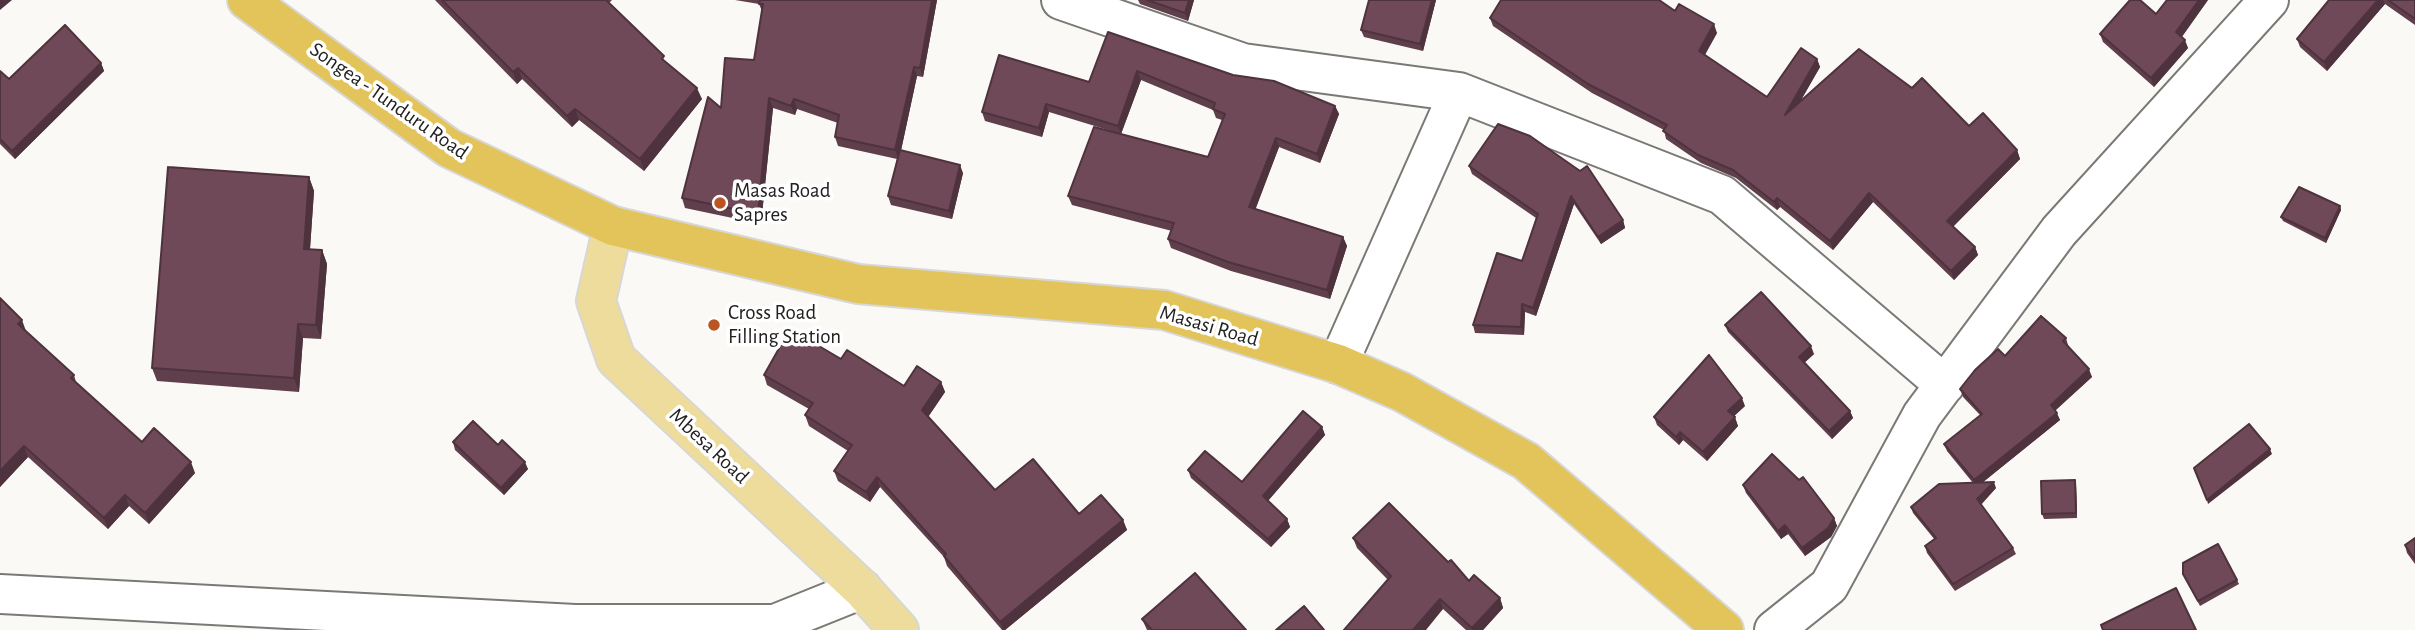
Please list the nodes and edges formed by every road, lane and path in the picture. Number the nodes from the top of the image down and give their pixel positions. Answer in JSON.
{"nodes":[{"id":1,"x":247,"y":0,"type":"edge"},
{"id":2,"x":1061,"y":0,"type":"edge"},
{"id":3,"x":2269,"y":0,"type":"edge"},
{"id":4,"x":1459,"y":92,"type":"junction"},
{"id":5,"x":613,"y":226,"type":"junction"},
{"id":6,"x":1338,"y":364,"type":"junction"},
{"id":7,"x":1945,"y":385,"type":"junction"},
{"id":8,"x":862,"y":589,"type":"junction"},
{"id":9,"x":0,"y":594,"type":"edge"},
{"id":10,"x":142,"y":616,"type":"edge"},
{"id":11,"x":574,"y":627,"type":"edge"},
{"id":12,"x":899,"y":630,"type":"edge"},
{"id":13,"x":1724,"y":630,"type":"edge"},
{"id":14,"x":1774,"y":630,"type":"edge"}],
"edges":[{"from":1,"to":5,"type":"highway","name":"Songea - Tunduru Road"},
{"from":2,"to":4,"type":"street"},
{"from":3,"to":7,"type":"street"},
{"from":4,"to":6,"type":"street"},
{"from":4,"to":7,"type":"street"},
{"from":5,"to":6,"type":"highway","name":"Masasi Road"},
{"from":5,"to":8,"type":"main road","name":"Mbesa Road"},
{"from":6,"to":13,"type":"highway","name":"Masasi Road"},
{"from":7,"to":14,"type":"street"},
{"from":8,"to":11,"type":"street"},
{"from":8,"to":12,"type":"main road","name":"Mbesa Road"},
{"from":9,"to":10,"type":"street"},
{"from":10,"to":11,"type":"street"}]}
